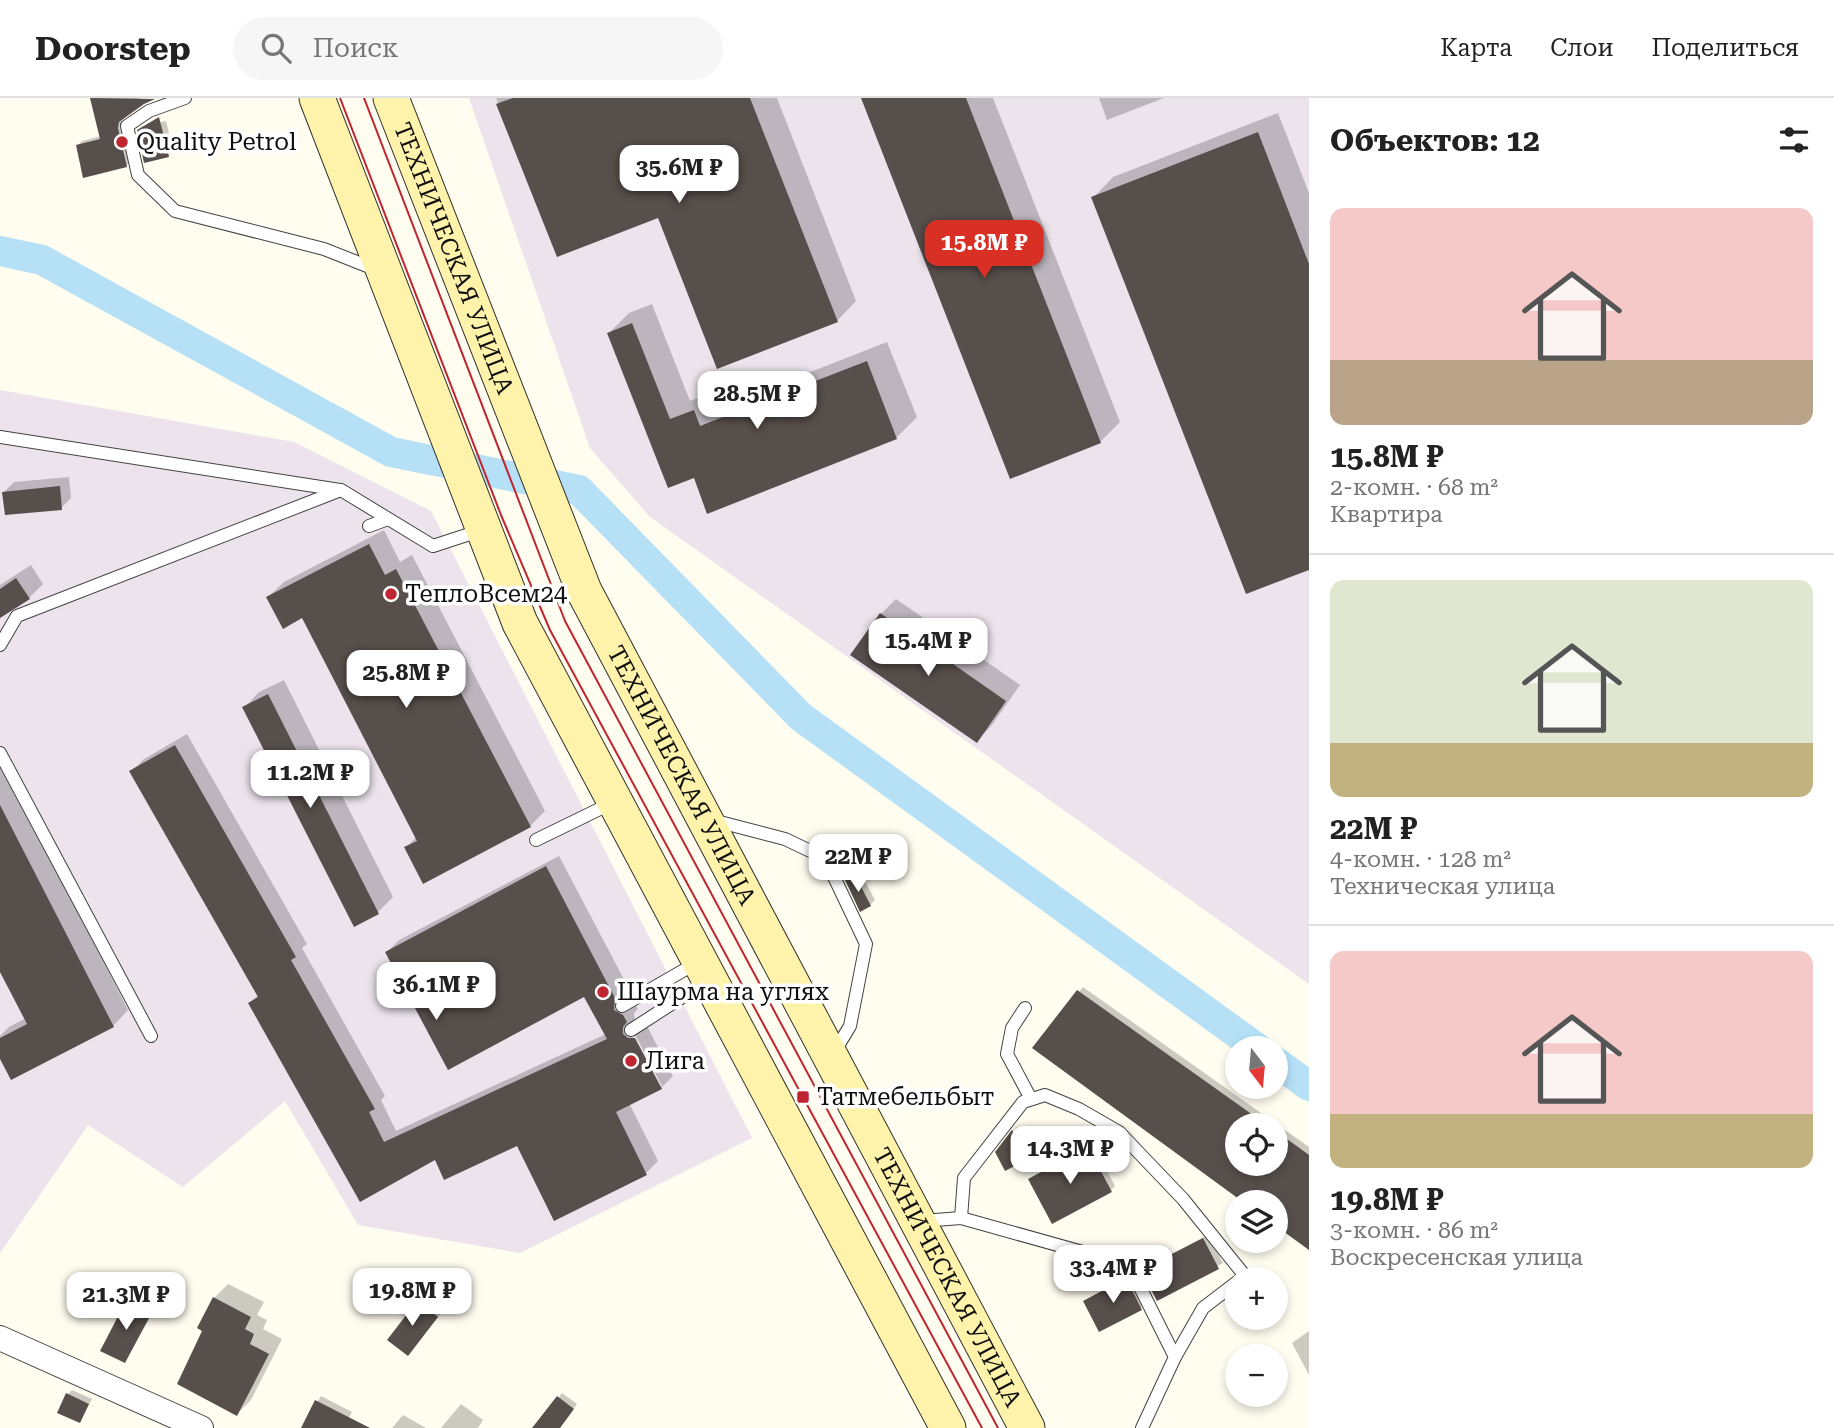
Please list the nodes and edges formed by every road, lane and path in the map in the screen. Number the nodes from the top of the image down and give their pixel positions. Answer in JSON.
{"nodes":[{"id":1,"x":185,"y":98,"type":"edge"},
{"id":2,"x":317,"y":98,"type":"edge"},
{"id":3,"x":391,"y":98,"type":"edge"},
{"id":4,"x":384,"y":273,"type":"junction"},
{"id":5,"x":0,"y":437,"type":"edge"},
{"id":6,"x":341,"y":491,"type":"junction"},
{"id":7,"x":388,"y":519,"type":"junction"},
{"id":8,"x":479,"y":519,"type":"junction"},
{"id":9,"x":369,"y":526,"type":"dead end"},
{"id":10,"x":0,"y":645,"type":"edge"},
{"id":11,"x":0,"y":754,"type":"edge"},
{"id":12,"x":615,"y":802,"type":"junction"},
{"id":13,"x":704,"y":818,"type":"junction"},
{"id":14,"x":536,"y":840,"type":"dead end"},
{"id":15,"x":705,"y":970,"type":"junction"},
{"id":16,"x":622,"y":1006,"type":"dead end"},
{"id":17,"x":1025,"y":1008,"type":"dead end"},
{"id":18,"x":631,"y":1030,"type":"dead end"},
{"id":19,"x":151,"y":1036,"type":"dead end"},
{"id":20,"x":831,"y":1057,"type":"junction"},
{"id":21,"x":1031,"y":1099,"type":"junction"},
{"id":22,"x":961,"y":1218,"type":"junction"},
{"id":23,"x":918,"y":1222,"type":"junction"},
{"id":24,"x":1238,"y":1267,"type":"edge"},
{"id":25,"x":1225,"y":1292,"type":"edge"},
{"id":26,"x":0,"y":1338,"type":"edge"},
{"id":27,"x":1175,"y":1357,"type":"junction"},
{"id":28,"x":201,"y":1428,"type":"edge"},
{"id":29,"x":948,"y":1428,"type":"edge"},
{"id":30,"x":1027,"y":1428,"type":"edge"},
{"id":31,"x":1142,"y":1428,"type":"edge"}],
"edges":[{"from":1,"to":4,"type":"lane"},
{"from":2,"to":4,"type":"main road"},
{"from":3,"to":13,"type":"main road","name":"ТЕХНИЧЕСКАЯ УЛИЦА"},
{"from":4,"to":8,"type":"main road"},
{"from":5,"to":6,"type":"lane"},
{"from":6,"to":7,"type":"lane"},
{"from":6,"to":10,"type":"lane"},
{"from":7,"to":8,"type":"lane"},
{"from":7,"to":9,"type":"lane"},
{"from":8,"to":12,"type":"main road"},
{"from":11,"to":19,"type":"lane"},
{"from":12,"to":14,"type":"lane"},
{"from":12,"to":15,"type":"main road"},
{"from":13,"to":20,"type":"main road","name":"ТЕХНИЧЕСКАЯ УЛИЦА"},
{"from":13,"to":20,"type":"lane"},
{"from":15,"to":16,"type":"lane"},
{"from":15,"to":18,"type":"lane"},
{"from":15,"to":29,"type":"main road"},
{"from":17,"to":21,"type":"lane"},
{"from":20,"to":23,"type":"main road","name":"ТЕХНИЧЕСКАЯ УЛИЦА"},
{"from":21,"to":22,"type":"lane"},
{"from":21,"to":24,"type":"lane"},
{"from":22,"to":23,"type":"lane"},
{"from":22,"to":27,"type":"lane"},
{"from":23,"to":30,"type":"main road","name":"ТЕХНИЧЕСКАЯ УЛИЦА"},
{"from":25,"to":27,"type":"lane"},
{"from":26,"to":28,"type":"street"},
{"from":27,"to":31,"type":"lane"}]}
